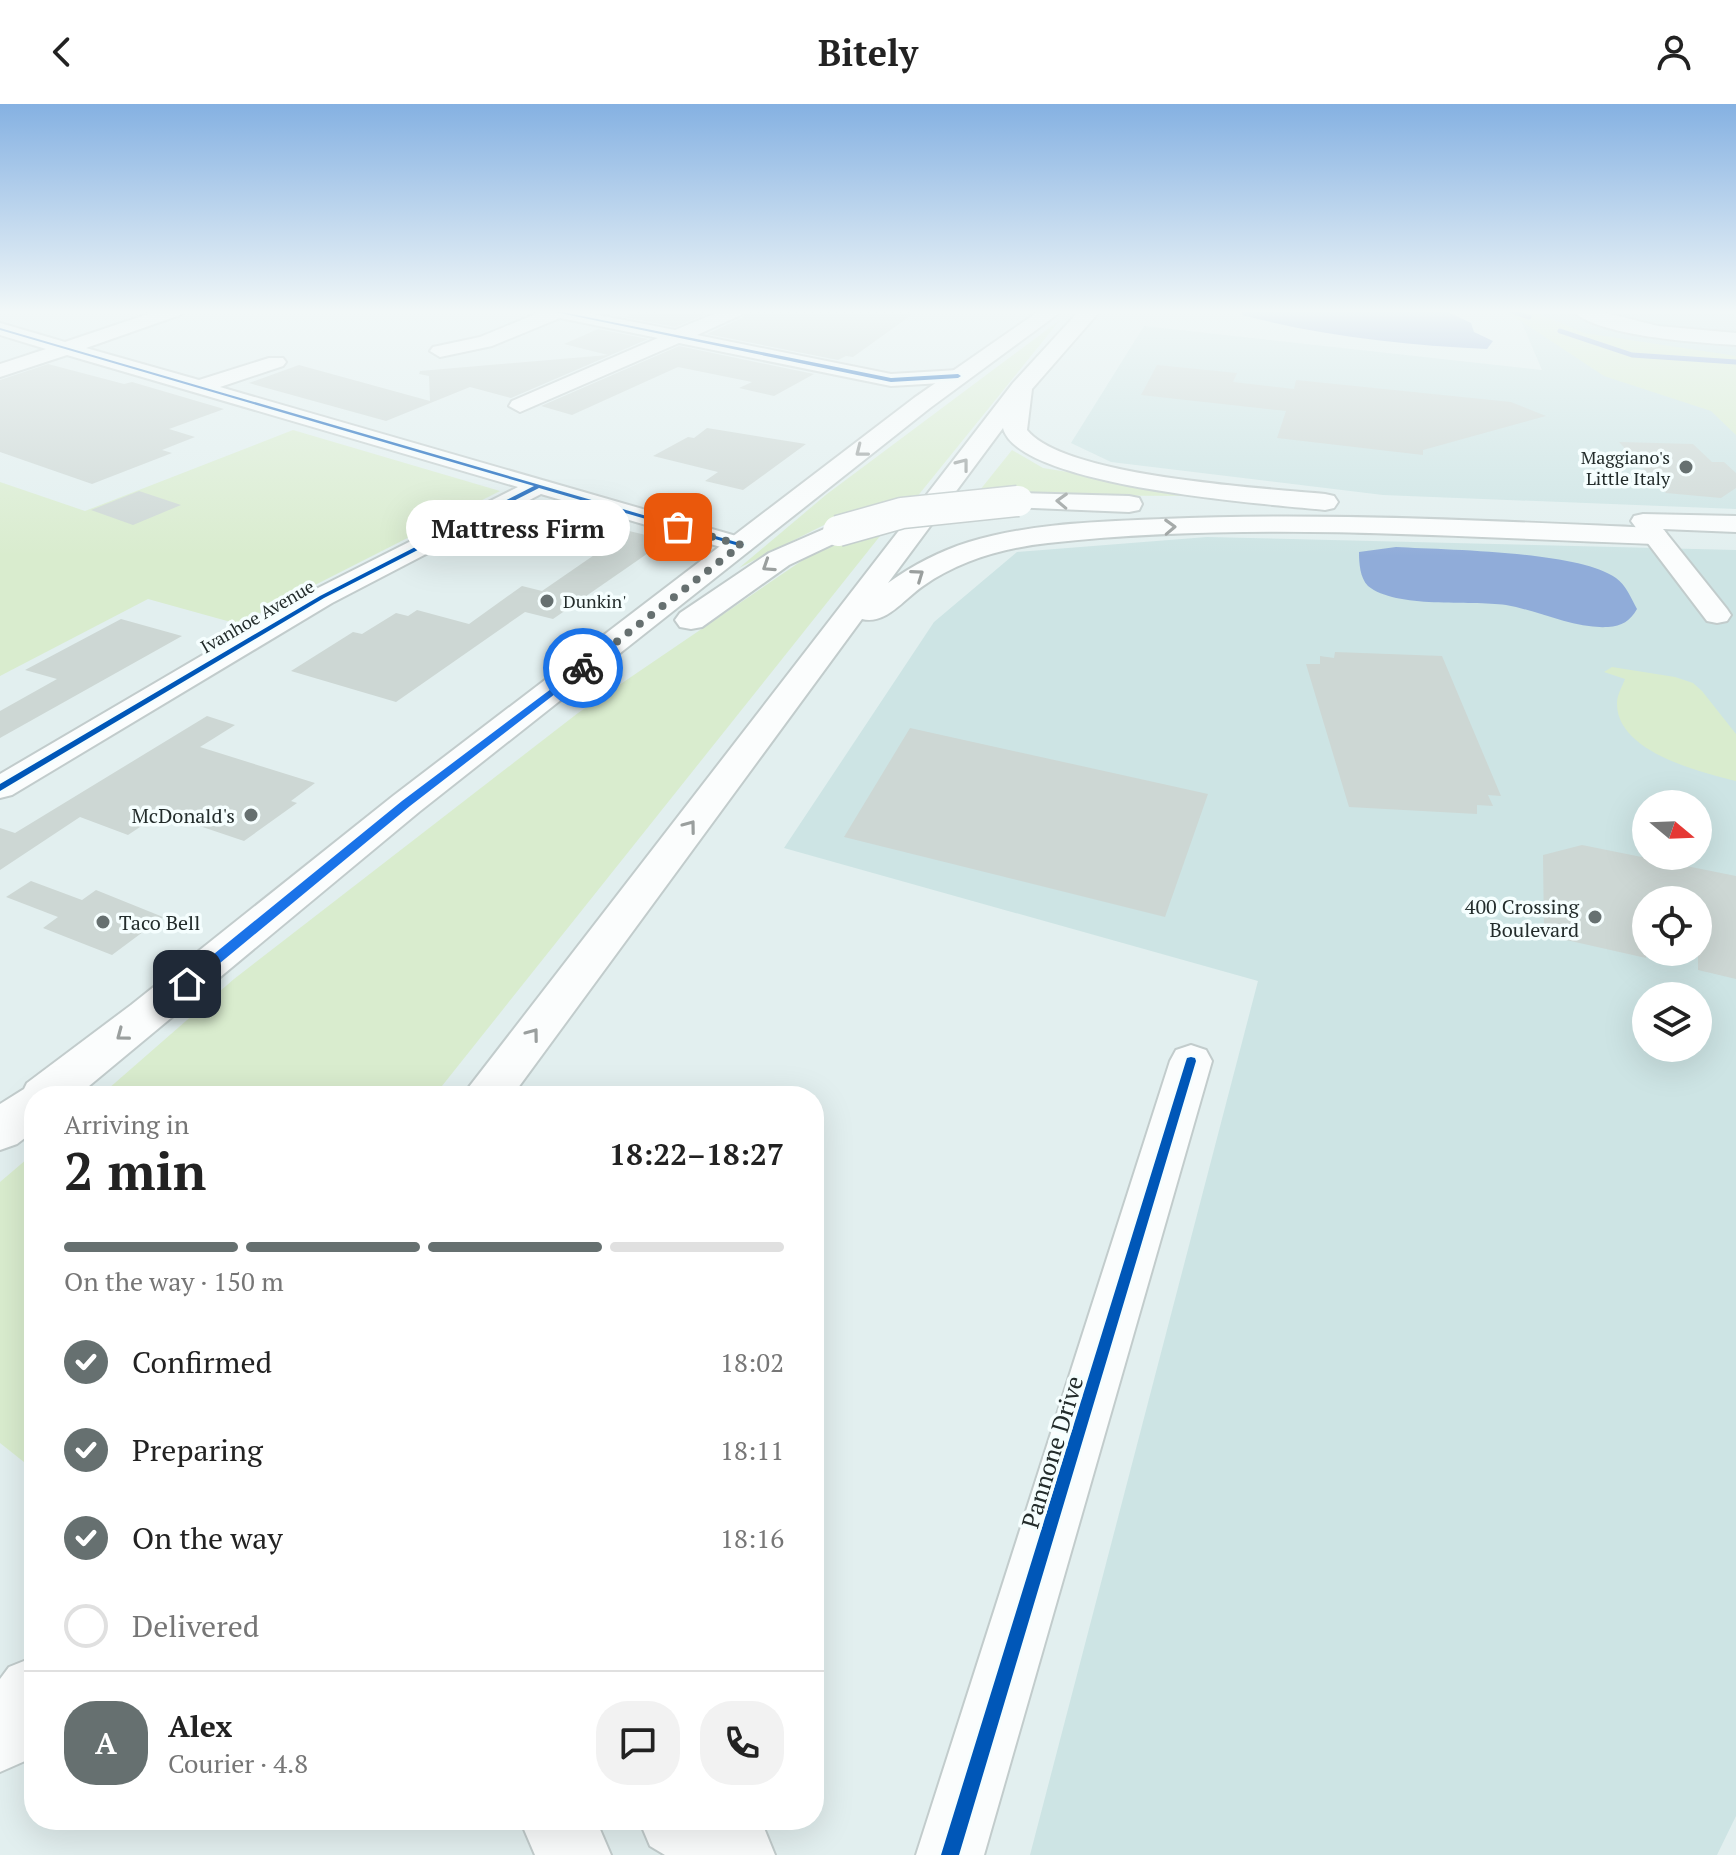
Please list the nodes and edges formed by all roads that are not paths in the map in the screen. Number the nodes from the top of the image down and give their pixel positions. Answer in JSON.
{"nodes":[{"id":1,"x":219,"y":393,"type":"edge"},
{"id":2,"x":550,"y":393,"type":"edge"},
{"id":3,"x":913,"y":393,"type":"edge"},
{"id":4,"x":936,"y":393,"type":"edge"},
{"id":5,"x":1017,"y":393,"type":"edge"},
{"id":6,"x":1020,"y":393,"type":"edge"},
{"id":7,"x":922,"y":403,"type":"junction"},
{"id":8,"x":520,"y":406,"type":"dead end"},
{"id":9,"x":539,"y":486,"type":"junction"},
{"id":10,"x":1415,"y":513,"type":"junction"},
{"id":11,"x":1736,"y":524,"type":"edge"},
{"id":12,"x":1649,"y":528,"type":"junction"},
{"id":13,"x":1736,"y":539,"type":"edge"},
{"id":14,"x":741,"y":545,"type":"junction"},
{"id":15,"x":1717,"y":615,"type":"dead end"},
{"id":16,"x":815,"y":661,"type":"junction"},
{"id":17,"x":0,"y":788,"type":"edge"},
{"id":18,"x":227,"y":951,"type":"junction"},
{"id":19,"x":1191,"y":1061,"type":"dead end"},
{"id":20,"x":57,"y":1086,"type":"edge"},
{"id":21,"x":494,"y":1086,"type":"edge"},
{"id":22,"x":562,"y":1830,"type":"edge"},
{"id":23,"x":693,"y":1830,"type":"edge"},
{"id":24,"x":573,"y":1855,"type":"edge"},
{"id":25,"x":737,"y":1855,"type":"edge"},
{"id":26,"x":950,"y":1855,"type":"edge"}],
"edges":[{"from":1,"to":9,"type":"street"},
{"from":2,"to":8,"type":"street"},
{"from":3,"to":7,"type":"street"},
{"from":4,"to":7,"type":"highway"},
{"from":16,"to":5,"type":"highway","one_way":true},
{"from":6,"to":10,"type":"highway"},
{"from":7,"to":14,"type":"highway","one_way":true},
{"from":9,"to":14,"type":"street"},
{"from":9,"to":17,"type":"street","name":"Ivanhoe Avenue"},
{"from":10,"to":12,"type":"highway"},
{"from":10,"to":18,"type":"highway","one_way":true,"bridge":true},
{"from":11,"to":12,"type":"street"},
{"from":12,"to":13,"type":"street"},
{"from":12,"to":15,"type":"street"},
{"from":16,"to":12,"type":"highway","one_way":true},
{"from":14,"to":18,"type":"highway"},
{"from":21,"to":16,"type":"highway","one_way":true},
{"from":18,"to":20,"type":"highway","one_way":true},
{"from":19,"to":26,"type":"street","name":"Pannone Drive"},
{"from":22,"to":24,"type":"highway"},
{"from":23,"to":25,"type":"highway"}]}
